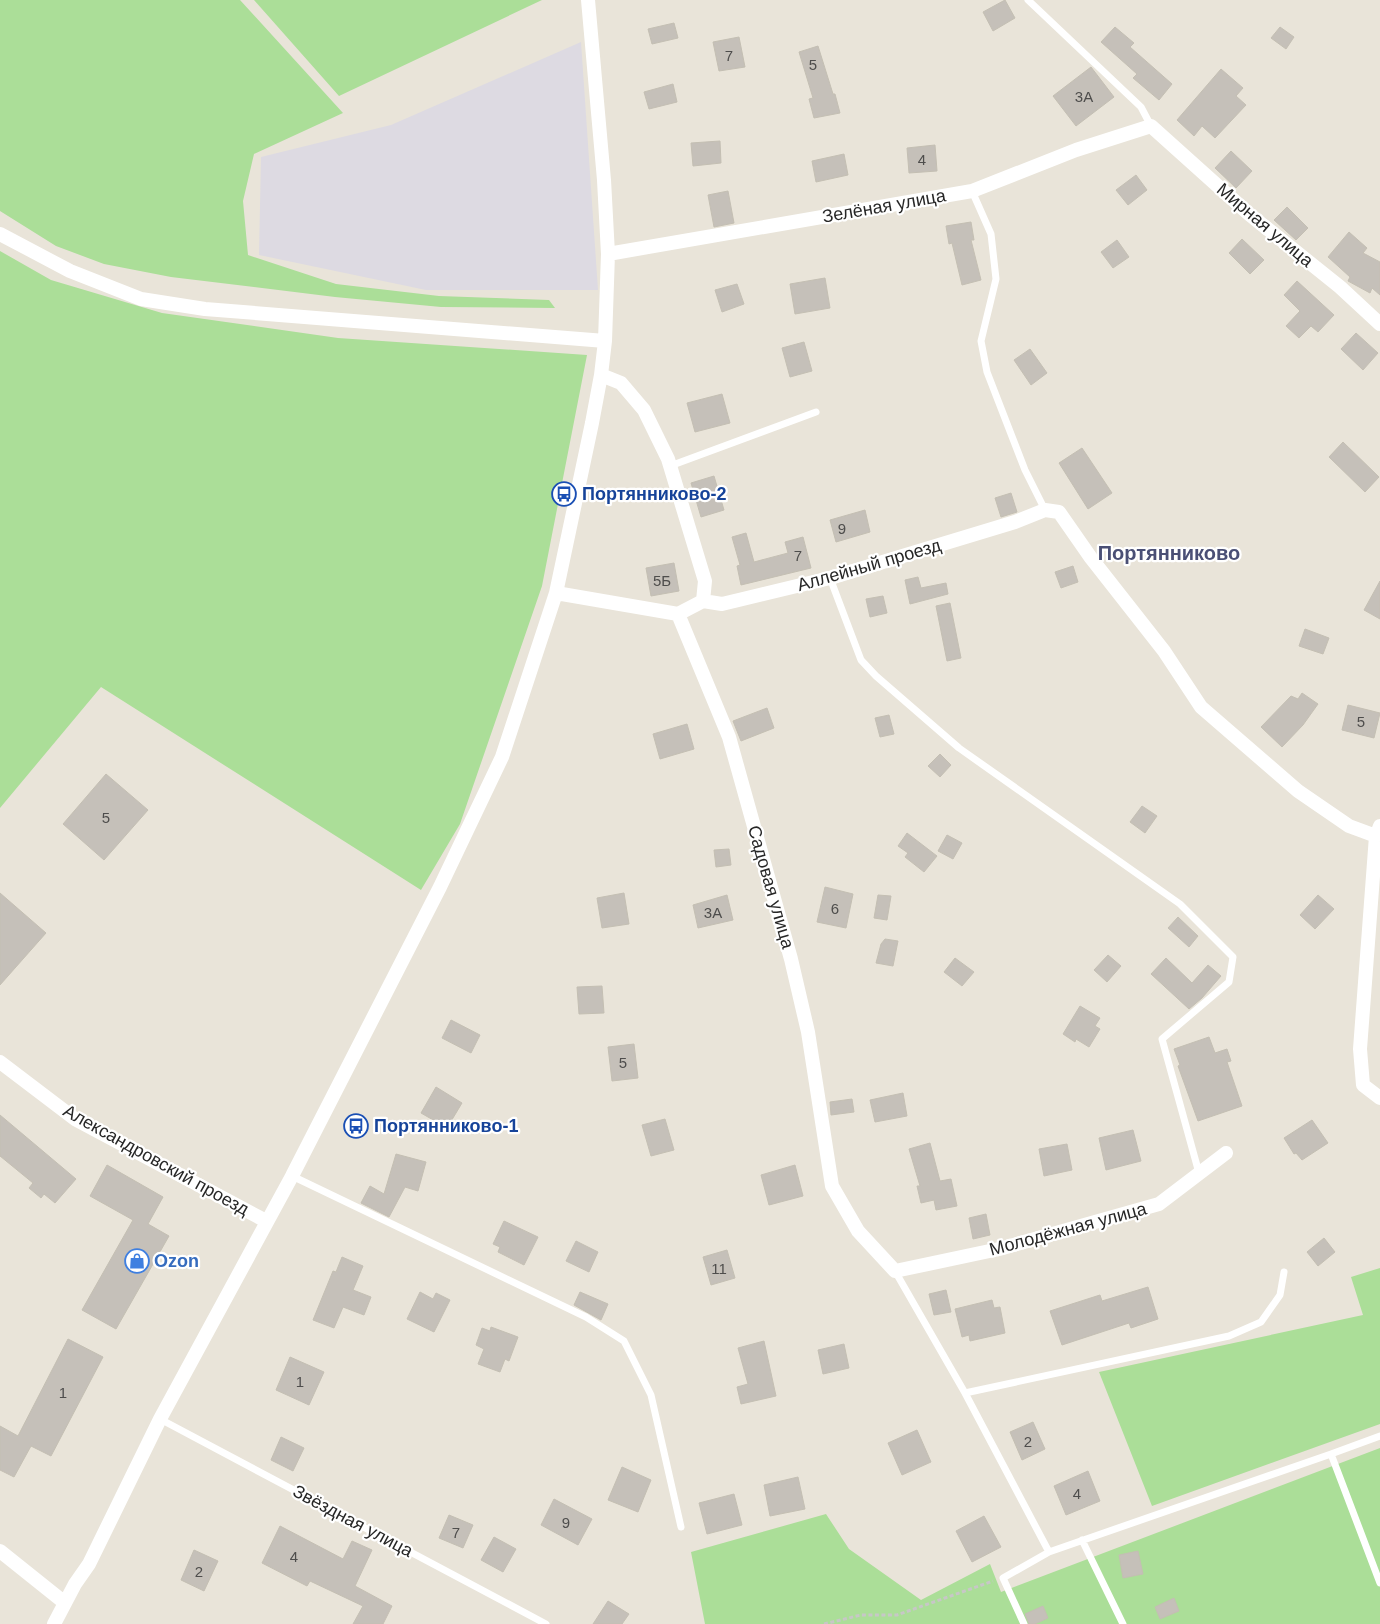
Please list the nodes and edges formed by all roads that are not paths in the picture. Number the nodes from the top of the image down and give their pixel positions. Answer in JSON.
{"nodes":[{"id":1,"x":588,"y":0,"type":"edge"},
{"id":2,"x":1028,"y":0,"type":"edge"},
{"id":3,"x":1151,"y":126,"type":"junction"},
{"id":4,"x":972,"y":191,"type":"junction"},
{"id":5,"x":0,"y":234,"type":"edge"},
{"id":6,"x":608,"y":254,"type":"junction"},
{"id":7,"x":1380,"y":324,"type":"edge"},
{"id":8,"x":605,"y":341,"type":"junction"},
{"id":9,"x":601,"y":375,"type":"junction"},
{"id":10,"x":816,"y":412,"type":"dead end"},
{"id":11,"x":670,"y":466,"type":"junction"},
{"id":12,"x":1045,"y":510,"type":"junction"},
{"id":13,"x":830,"y":578,"type":"junction"},
{"id":14,"x":556,"y":592,"type":"junction"},
{"id":15,"x":703,"y":601,"type":"junction"},
{"id":16,"x":678,"y":614,"type":"junction"},
{"id":17,"x":1378,"y":831,"type":"edge"},
{"id":18,"x":0,"y":1062,"type":"edge"},
{"id":19,"x":1380,"y":1098,"type":"edge"},
{"id":20,"x":1226,"y":1153,"type":"dead end"},
{"id":21,"x":1199,"y":1174,"type":"junction"},
{"id":22,"x":292,"y":1176,"type":"junction"},
{"id":23,"x":266,"y":1221,"type":"junction"},
{"id":24,"x":895,"y":1271,"type":"junction"},
{"id":25,"x":1284,"y":1272,"type":"dead end"},
{"id":26,"x":965,"y":1393,"type":"junction"},
{"id":27,"x":160,"y":1419,"type":"junction"},
{"id":28,"x":1380,"y":1436,"type":"edge"},
{"id":29,"x":1331,"y":1454,"type":"junction"},
{"id":30,"x":681,"y":1527,"type":"dead end"},
{"id":31,"x":1082,"y":1540,"type":"junction"},
{"id":32,"x":0,"y":1551,"type":"edge"},
{"id":33,"x":1049,"y":1552,"type":"junction"},
{"id":34,"x":1380,"y":1583,"type":"edge"},
{"id":35,"x":65,"y":1603,"type":"junction"},
{"id":36,"x":54,"y":1624,"type":"edge"},
{"id":37,"x":546,"y":1624,"type":"edge"},
{"id":38,"x":1024,"y":1624,"type":"edge"},
{"id":39,"x":1123,"y":1624,"type":"edge"}],
"edges":[{"from":1,"to":6,"type":"street"},
{"from":2,"to":3,"type":"lane"},
{"from":3,"to":4,"type":"street","name":"Зелёная улица"},
{"from":3,"to":7,"type":"street","name":"Мирная улица"},
{"from":4,"to":6,"type":"street","name":"Зелёная улица"},
{"from":4,"to":12,"type":"lane"},
{"from":5,"to":8,"type":"street"},
{"from":6,"to":8,"type":"street"},
{"from":8,"to":9,"type":"street"},
{"from":9,"to":11,"type":"street"},
{"from":9,"to":14,"type":"street"},
{"from":10,"to":11,"type":"lane"},
{"from":11,"to":15,"type":"street"},
{"from":12,"to":13,"type":"street","name":"Аллейный проезд"},
{"from":12,"to":17,"type":"street","name":"Аллейный проезд"},
{"from":13,"to":15,"type":"street","name":"Аллейный проезд"},
{"from":13,"to":21,"type":"lane"},
{"from":14,"to":16,"type":"street"},
{"from":14,"to":22,"type":"street"},
{"from":15,"to":16,"type":"street"},
{"from":16,"to":24,"type":"street","name":"Садовая улица"},
{"from":17,"to":19,"type":"street"},
{"from":18,"to":23,"type":"street","name":"Александровский проезд"},
{"from":20,"to":21,"type":"street","name":"Молодёжная улица"},
{"from":21,"to":24,"type":"street","name":"Молодёжная улица"},
{"from":22,"to":23,"type":"street"},
{"from":22,"to":30,"type":"lane"},
{"from":23,"to":27,"type":"street"},
{"from":24,"to":26,"type":"lane"},
{"from":25,"to":26,"type":"lane"},
{"from":26,"to":33,"type":"lane"},
{"from":27,"to":35,"type":"street"},
{"from":27,"to":37,"type":"lane","name":"Звёздная улица"},
{"from":28,"to":29,"type":"lane"},
{"from":29,"to":31,"type":"lane"},
{"from":29,"to":34,"type":"lane"},
{"from":31,"to":33,"type":"lane"},
{"from":31,"to":39,"type":"lane"},
{"from":32,"to":35,"type":"street"},
{"from":33,"to":38,"type":"lane"},
{"from":35,"to":36,"type":"street"}]}
